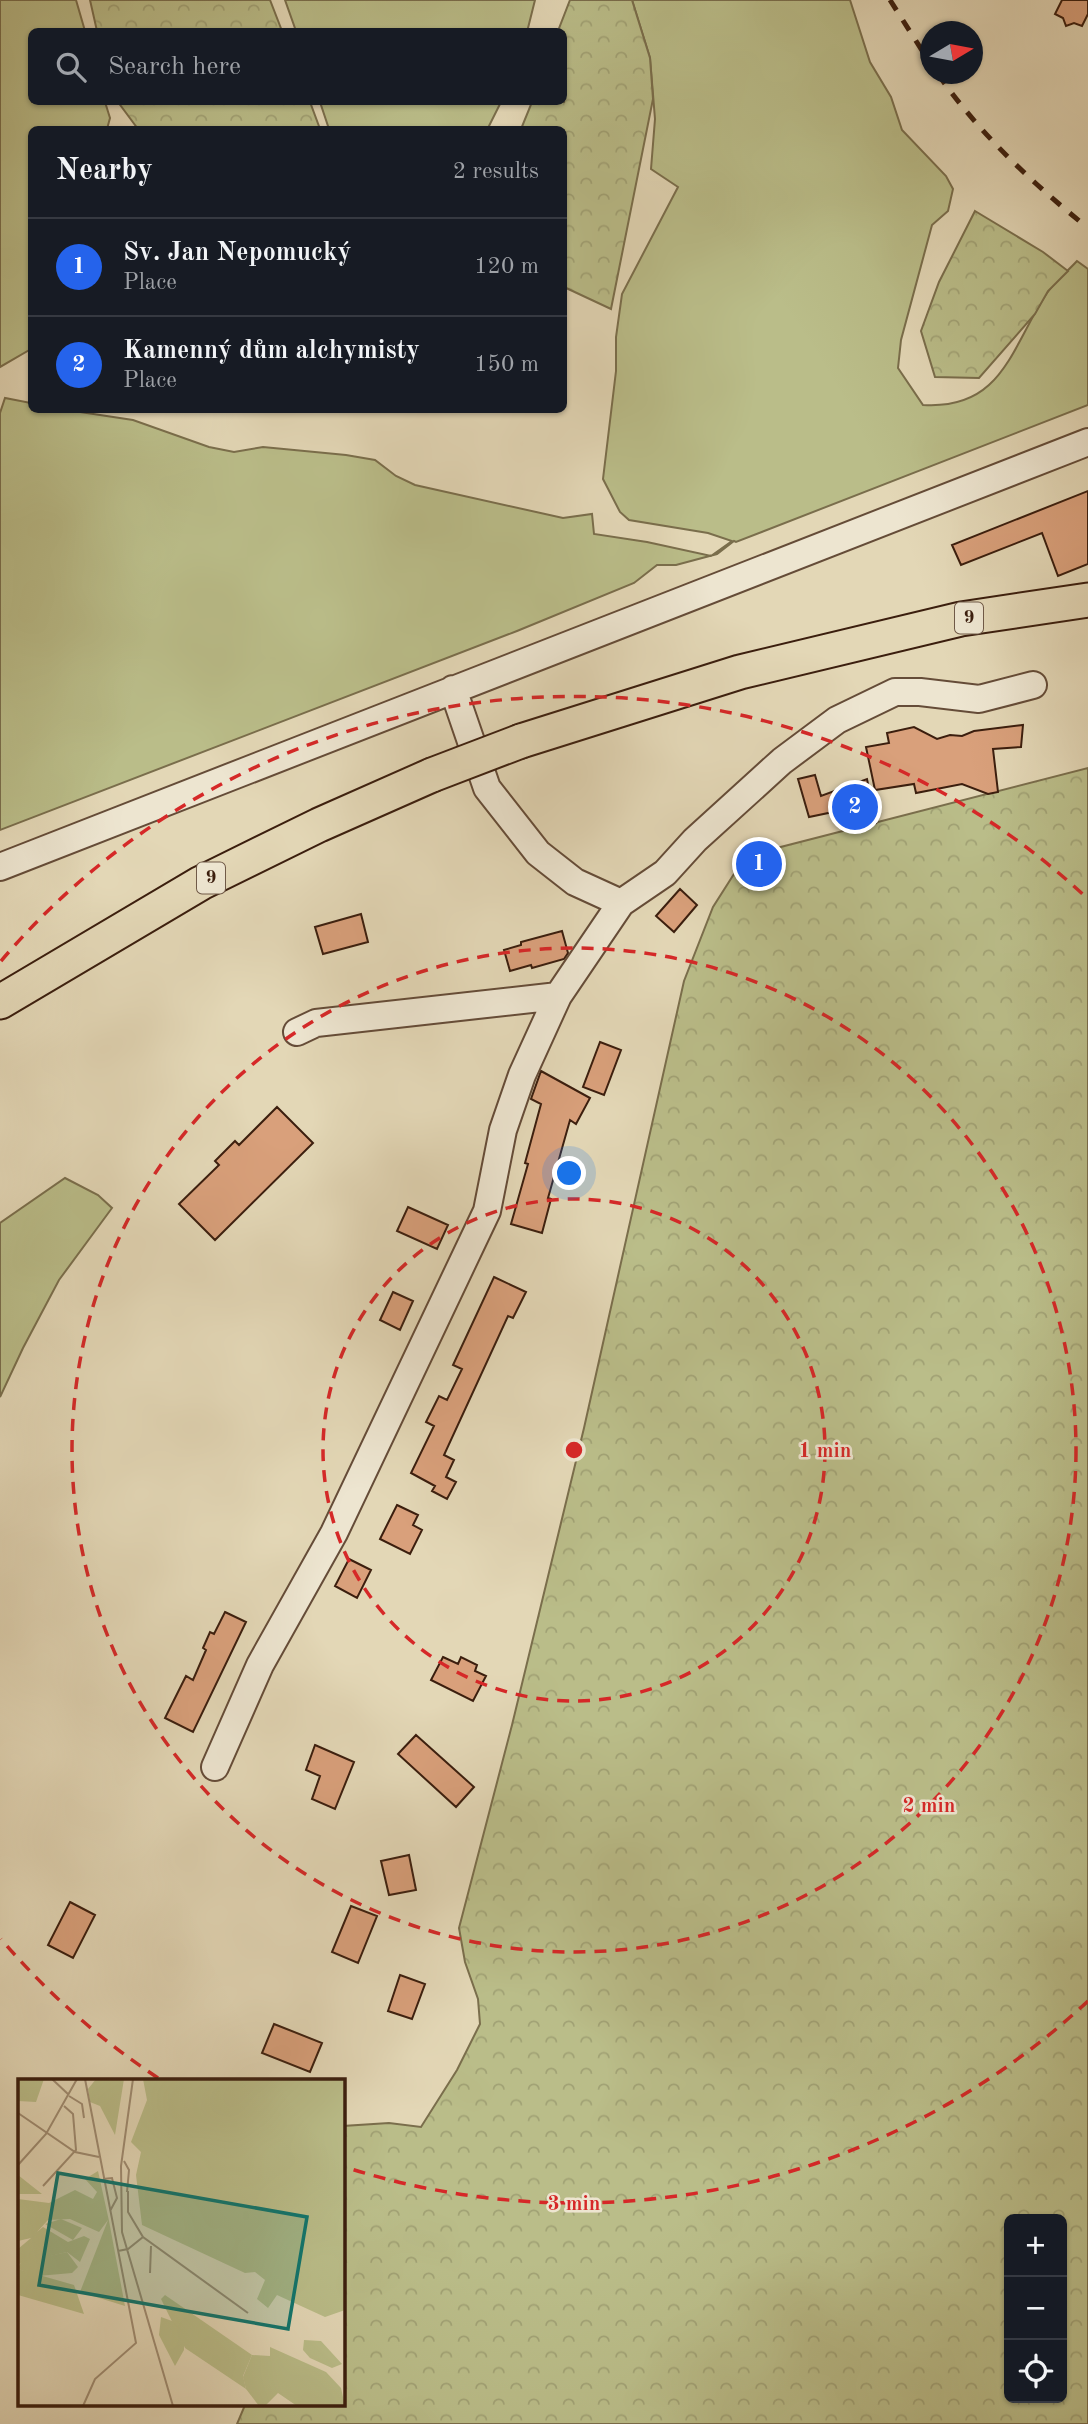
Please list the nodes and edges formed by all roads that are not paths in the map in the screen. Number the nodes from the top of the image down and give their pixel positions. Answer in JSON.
{"nodes":[{"id":1,"x":1088,"y":442,"type":"edge"},
{"id":2,"x":1088,"y":600,"type":"edge"},
{"id":3,"x":1088,"y":618,"type":"edge"},
{"id":4,"x":852,"y":646,"type":"junction"},
{"id":5,"x":1033,"y":685,"type":"dead end"},
{"id":6,"x":453,"y":689,"type":"junction"},
{"id":7,"x":0,"y":867,"type":"edge"},
{"id":8,"x":621,"y":903,"type":"junction"},
{"id":9,"x":558,"y":996,"type":"junction"},
{"id":10,"x":0,"y":1002,"type":"edge"},
{"id":11,"x":297,"y":1032,"type":"dead end"},
{"id":12,"x":215,"y":1767,"type":"dead end"}],
"edges":[{"from":1,"to":6,"type":"street"},
{"from":2,"to":4,"type":"main road","number":"9"},
{"from":3,"to":4,"type":"main road","number":"9"},
{"from":4,"to":10,"type":"main road","number":"9","bridge":true},
{"from":5,"to":8,"type":"street"},
{"from":6,"to":7,"type":"street"},
{"from":6,"to":8,"type":"street"},
{"from":8,"to":9,"type":"street"},
{"from":9,"to":11,"type":"street"},
{"from":9,"to":12,"type":"street"}]}
